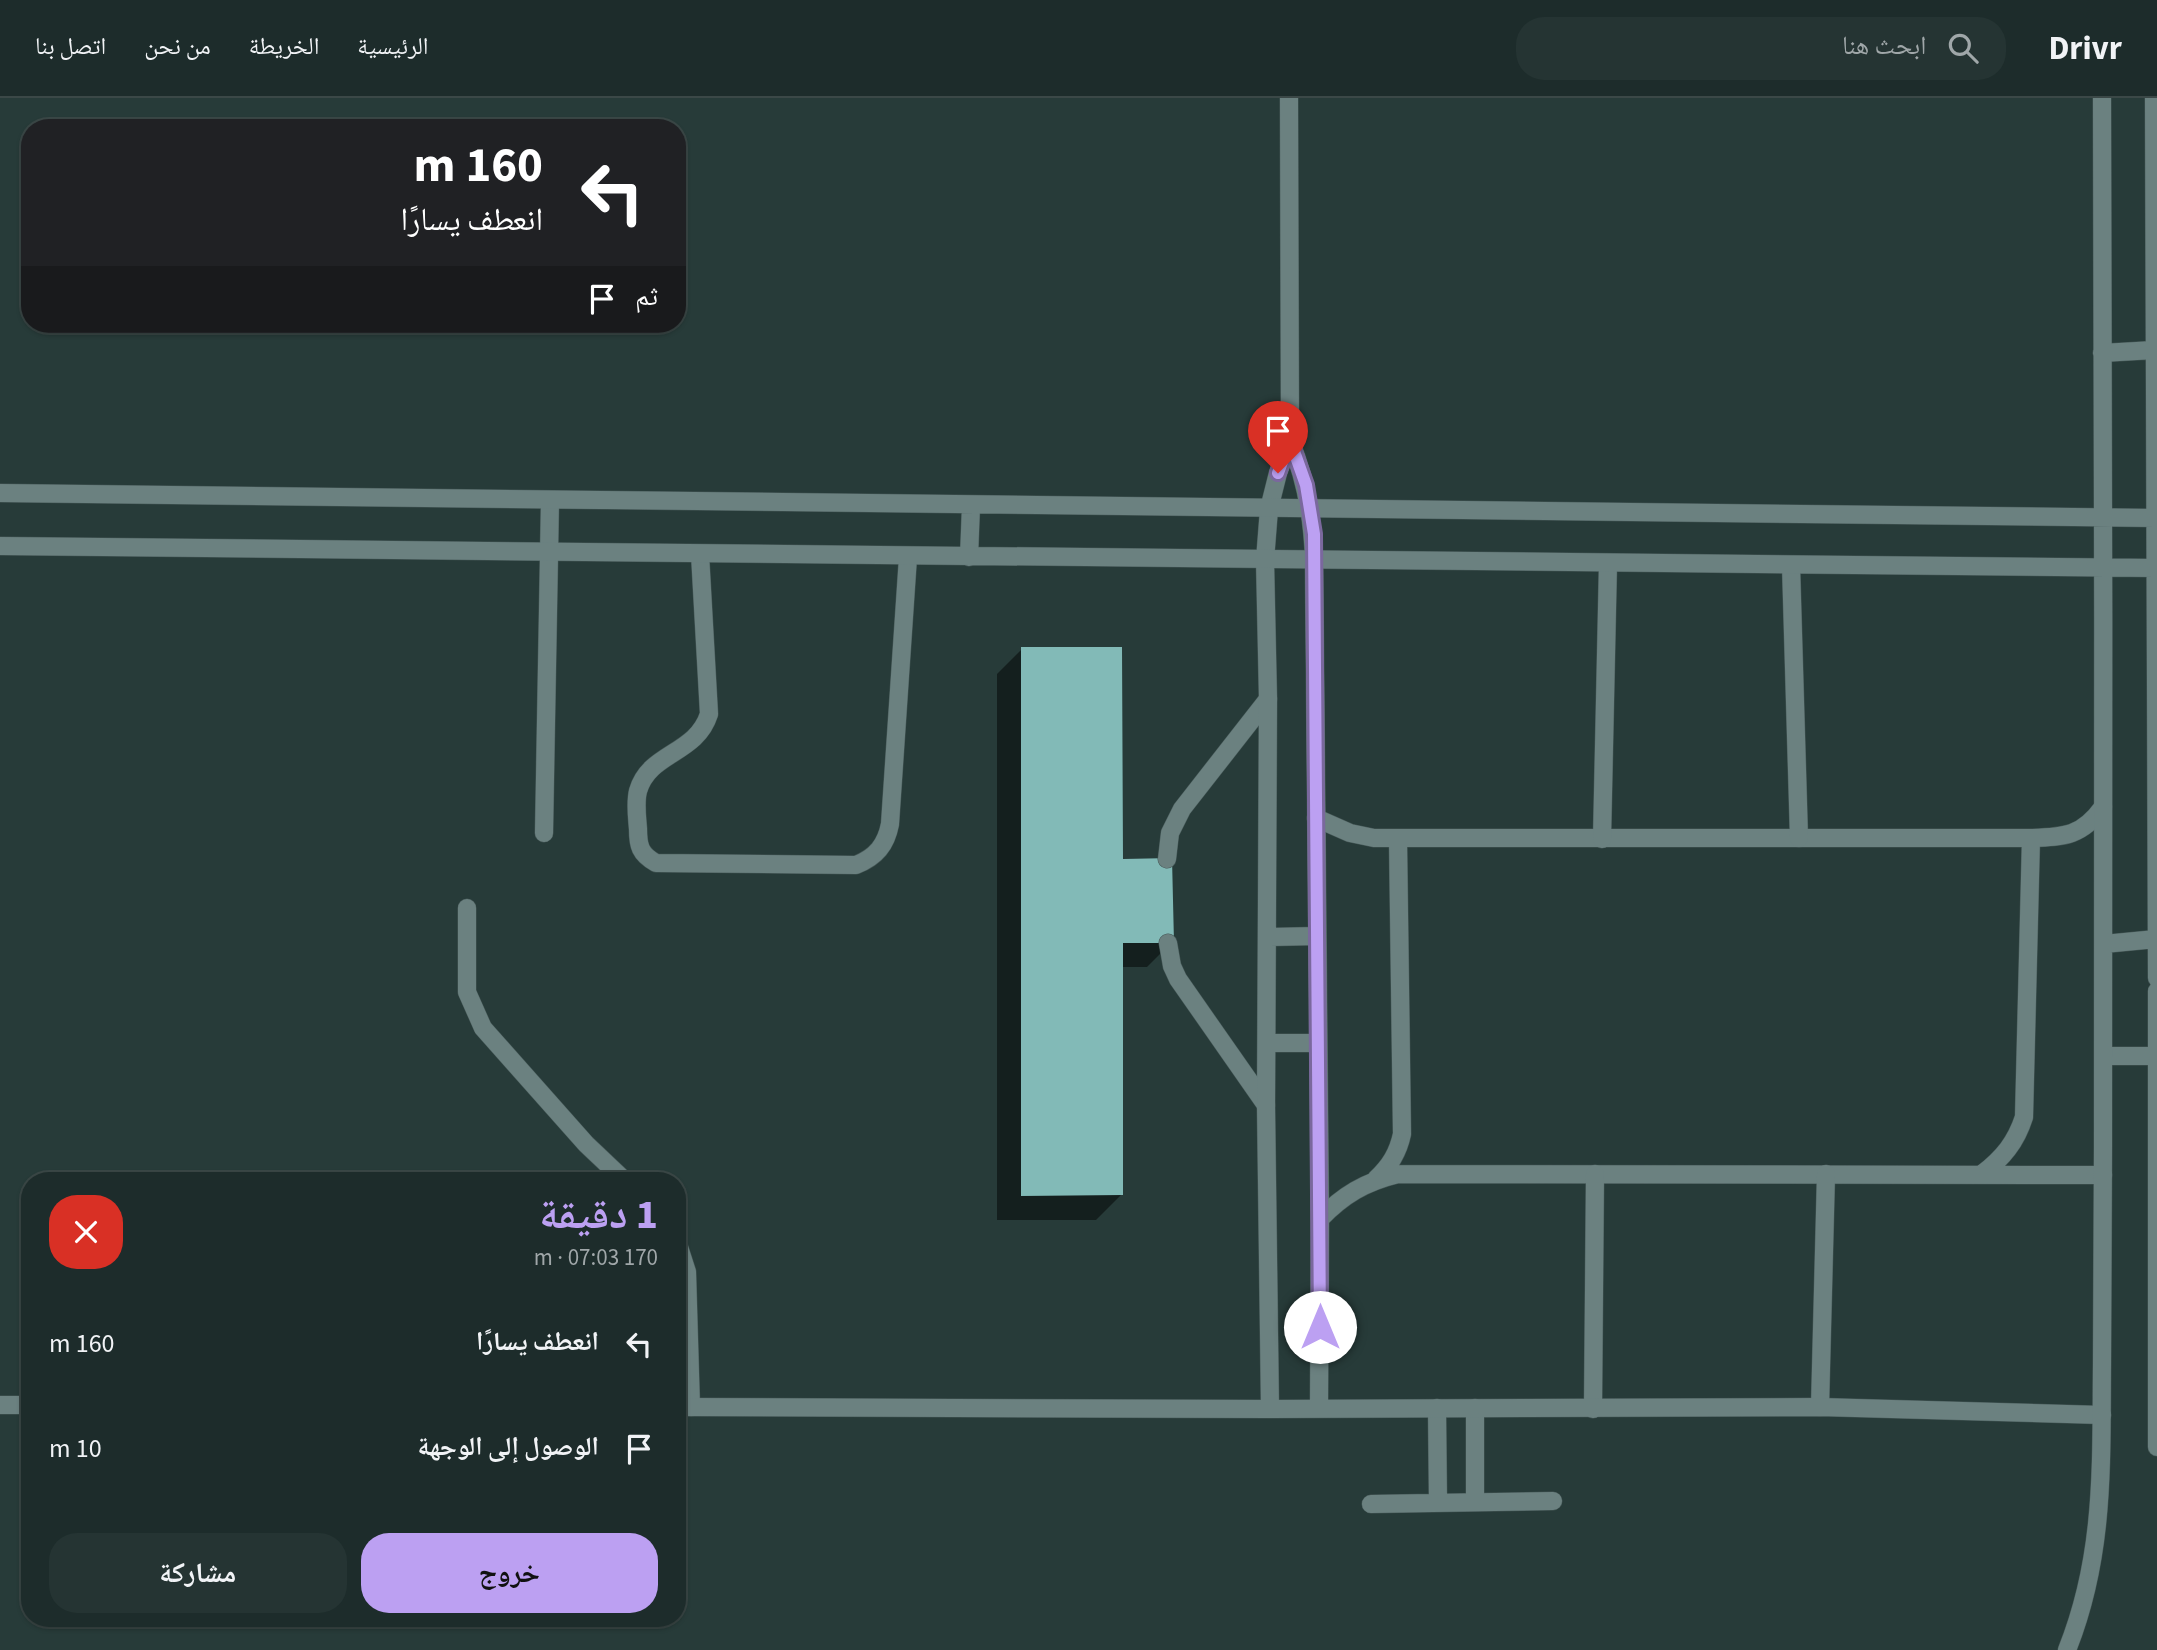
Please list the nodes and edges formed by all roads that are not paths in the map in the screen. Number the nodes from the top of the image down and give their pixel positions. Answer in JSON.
{"nodes":[{"id":1,"x":1289,"y":98,"type":"edge"},
{"id":2,"x":2102,"y":98,"type":"edge"},
{"id":3,"x":2154,"y":98,"type":"edge"},
{"id":4,"x":2154,"y":350,"type":"junction"},
{"id":5,"x":2102,"y":354,"type":"junction"},
{"id":6,"x":1290,"y":440,"type":"junction"},
{"id":7,"x":0,"y":493,"type":"edge"},
{"id":8,"x":550,"y":500,"type":"junction"},
{"id":9,"x":971,"y":506,"type":"junction"},
{"id":10,"x":1311,"y":508,"type":"junction"},
{"id":11,"x":1269,"y":509,"type":"junction"},
{"id":12,"x":2103,"y":517,"type":"junction"},
{"id":13,"x":2155,"y":518,"type":"junction"},
{"id":14,"x":2156,"y":539,"type":"edge"},
{"id":15,"x":0,"y":546,"type":"edge"},
{"id":16,"x":550,"y":552,"type":"junction"},
{"id":17,"x":700,"y":554,"type":"junction"},
{"id":18,"x":908,"y":556,"type":"junction"},
{"id":19,"x":969,"y":557,"type":"junction"},
{"id":20,"x":1265,"y":560,"type":"junction"},
{"id":21,"x":1314,"y":561,"type":"junction"},
{"id":22,"x":1608,"y":563,"type":"junction"},
{"id":23,"x":1791,"y":565,"type":"junction"},
{"id":24,"x":2103,"y":567,"type":"junction"},
{"id":25,"x":2155,"y":568,"type":"junction"},
{"id":26,"x":1268,"y":699,"type":"junction"},
{"id":27,"x":2103,"y":807,"type":"junction"},
{"id":28,"x":1315,"y":818,"type":"junction"},
{"id":29,"x":544,"y":832,"type":"dead end"},
{"id":30,"x":1798,"y":838,"type":"junction"},
{"id":31,"x":2031,"y":838,"type":"junction"},
{"id":32,"x":1398,"y":839,"type":"junction"},
{"id":33,"x":1602,"y":839,"type":"junction"},
{"id":34,"x":1167,"y":859,"type":"dead end"},
{"id":35,"x":467,"y":908,"type":"dead end"},
{"id":36,"x":1317,"y":936,"type":"junction"},
{"id":37,"x":1267,"y":937,"type":"junction"},
{"id":38,"x":2156,"y":939,"type":"edge"},
{"id":39,"x":1168,"y":943,"type":"dead end"},
{"id":40,"x":2104,"y":944,"type":"junction"},
{"id":41,"x":2157,"y":978,"type":"edge"},
{"id":42,"x":2157,"y":991,"type":"edge"},
{"id":43,"x":1267,"y":1043,"type":"junction"},
{"id":44,"x":1318,"y":1043,"type":"junction"},
{"id":45,"x":2104,"y":1056,"type":"junction"},
{"id":46,"x":2156,"y":1056,"type":"edge"},
{"id":47,"x":1266,"y":1105,"type":"junction"},
{"id":48,"x":616,"y":1172,"type":"edge"},
{"id":49,"x":1595,"y":1174,"type":"junction"},
{"id":50,"x":1826,"y":1174,"type":"junction"},
{"id":51,"x":1983,"y":1174,"type":"junction"},
{"id":52,"x":2103,"y":1175,"type":"junction"},
{"id":53,"x":1376,"y":1179,"type":"junction"},
{"id":54,"x":2157,"y":1195,"type":"edge"},
{"id":55,"x":1321,"y":1219,"type":"junction"},
{"id":56,"x":686,"y":1269,"type":"edge"},
{"id":57,"x":686,"y":1317,"type":"edge"},
{"id":58,"x":2157,"y":1319,"type":"edge"},
{"id":59,"x":0,"y":1405,"type":"edge"},
{"id":60,"x":21,"y":1405,"type":"edge"},
{"id":61,"x":686,"y":1407,"type":"edge"},
{"id":62,"x":1820,"y":1407,"type":"junction"},
{"id":63,"x":1319,"y":1408,"type":"junction"},
{"id":64,"x":1437,"y":1408,"type":"junction"},
{"id":65,"x":1475,"y":1408,"type":"junction"},
{"id":66,"x":1270,"y":1409,"type":"junction"},
{"id":67,"x":1593,"y":1409,"type":"junction"},
{"id":68,"x":2102,"y":1415,"type":"junction"},
{"id":69,"x":2157,"y":1447,"type":"edge"},
{"id":70,"x":1553,"y":1501,"type":"dead end"},
{"id":71,"x":1475,"y":1502,"type":"junction"},
{"id":72,"x":1371,"y":1503,"type":"dead end"},
{"id":73,"x":1438,"y":1503,"type":"junction"},
{"id":74,"x":2067,"y":1650,"type":"edge"}],
"edges":[{"from":1,"to":6,"type":"street"},
{"from":2,"to":5,"type":"street"},
{"from":3,"to":4,"type":"street"},
{"from":4,"to":5,"type":"street"},
{"from":4,"to":13,"type":"street"},
{"from":5,"to":12,"type":"street"},
{"from":6,"to":10,"type":"street"},
{"from":6,"to":11,"type":"street"},
{"from":7,"to":8,"type":"street"},
{"from":8,"to":9,"type":"street"},
{"from":8,"to":16,"type":"street"},
{"from":9,"to":11,"type":"street"},
{"from":9,"to":19,"type":"street"},
{"from":10,"to":11,"type":"street"},
{"from":10,"to":12,"type":"street"},
{"from":10,"to":21,"type":"street"},
{"from":11,"to":20,"type":"street"},
{"from":12,"to":13,"type":"street"},
{"from":12,"to":24,"type":"street"},
{"from":13,"to":14,"type":"street"},
{"from":14,"to":25,"type":"street"},
{"from":15,"to":16,"type":"street"},
{"from":16,"to":17,"type":"street"},
{"from":16,"to":29,"type":"street"},
{"from":17,"to":18,"type":"street"},
{"from":17,"to":18,"type":"street"},
{"from":18,"to":19,"type":"street"},
{"from":19,"to":20,"type":"street"},
{"from":20,"to":21,"type":"street"},
{"from":20,"to":26,"type":"street"},
{"from":21,"to":22,"type":"street"},
{"from":21,"to":28,"type":"street"},
{"from":22,"to":23,"type":"street"},
{"from":22,"to":33,"type":"street"},
{"from":23,"to":24,"type":"street"},
{"from":23,"to":30,"type":"street"},
{"from":24,"to":25,"type":"street"},
{"from":24,"to":27,"type":"street"},
{"from":25,"to":38,"type":"street"},
{"from":26,"to":34,"type":"street"},
{"from":26,"to":37,"type":"street"},
{"from":27,"to":31,"type":"street"},
{"from":27,"to":40,"type":"street"},
{"from":28,"to":32,"type":"street"},
{"from":28,"to":36,"type":"street"},
{"from":30,"to":31,"type":"street"},
{"from":30,"to":33,"type":"street"},
{"from":31,"to":51,"type":"street"},
{"from":32,"to":33,"type":"street"},
{"from":32,"to":53,"type":"street"},
{"from":35,"to":48,"type":"street"},
{"from":36,"to":37,"type":"street"},
{"from":36,"to":44,"type":"street"},
{"from":37,"to":43,"type":"street"},
{"from":38,"to":40,"type":"street"},
{"from":38,"to":41,"type":"street"},
{"from":39,"to":47,"type":"street"},
{"from":40,"to":45,"type":"street"},
{"from":42,"to":46,"type":"street"},
{"from":43,"to":44,"type":"street"},
{"from":43,"to":47,"type":"street"},
{"from":44,"to":55,"type":"street"},
{"from":45,"to":46,"type":"street"},
{"from":45,"to":52,"type":"street"},
{"from":46,"to":54,"type":"street"},
{"from":47,"to":66,"type":"street"},
{"from":49,"to":50,"type":"street"},
{"from":49,"to":53,"type":"street"},
{"from":49,"to":67,"type":"street"},
{"from":50,"to":51,"type":"street"},
{"from":50,"to":62,"type":"street"},
{"from":51,"to":52,"type":"street"},
{"from":52,"to":68,"type":"street"},
{"from":53,"to":55,"type":"street"},
{"from":54,"to":58,"type":"street"},
{"from":55,"to":63,"type":"street"},
{"from":56,"to":57,"type":"street"},
{"from":58,"to":69,"type":"street"},
{"from":59,"to":60,"type":"street"},
{"from":61,"to":66,"type":"street"},
{"from":62,"to":67,"type":"street"},
{"from":62,"to":68,"type":"street"},
{"from":63,"to":64,"type":"street"},
{"from":63,"to":66,"type":"street"},
{"from":64,"to":65,"type":"street"},
{"from":64,"to":73,"type":"street"},
{"from":65,"to":67,"type":"street"},
{"from":65,"to":71,"type":"street"},
{"from":68,"to":74,"type":"street"},
{"from":70,"to":71,"type":"street"},
{"from":71,"to":73,"type":"street"},
{"from":72,"to":73,"type":"street"}]}
